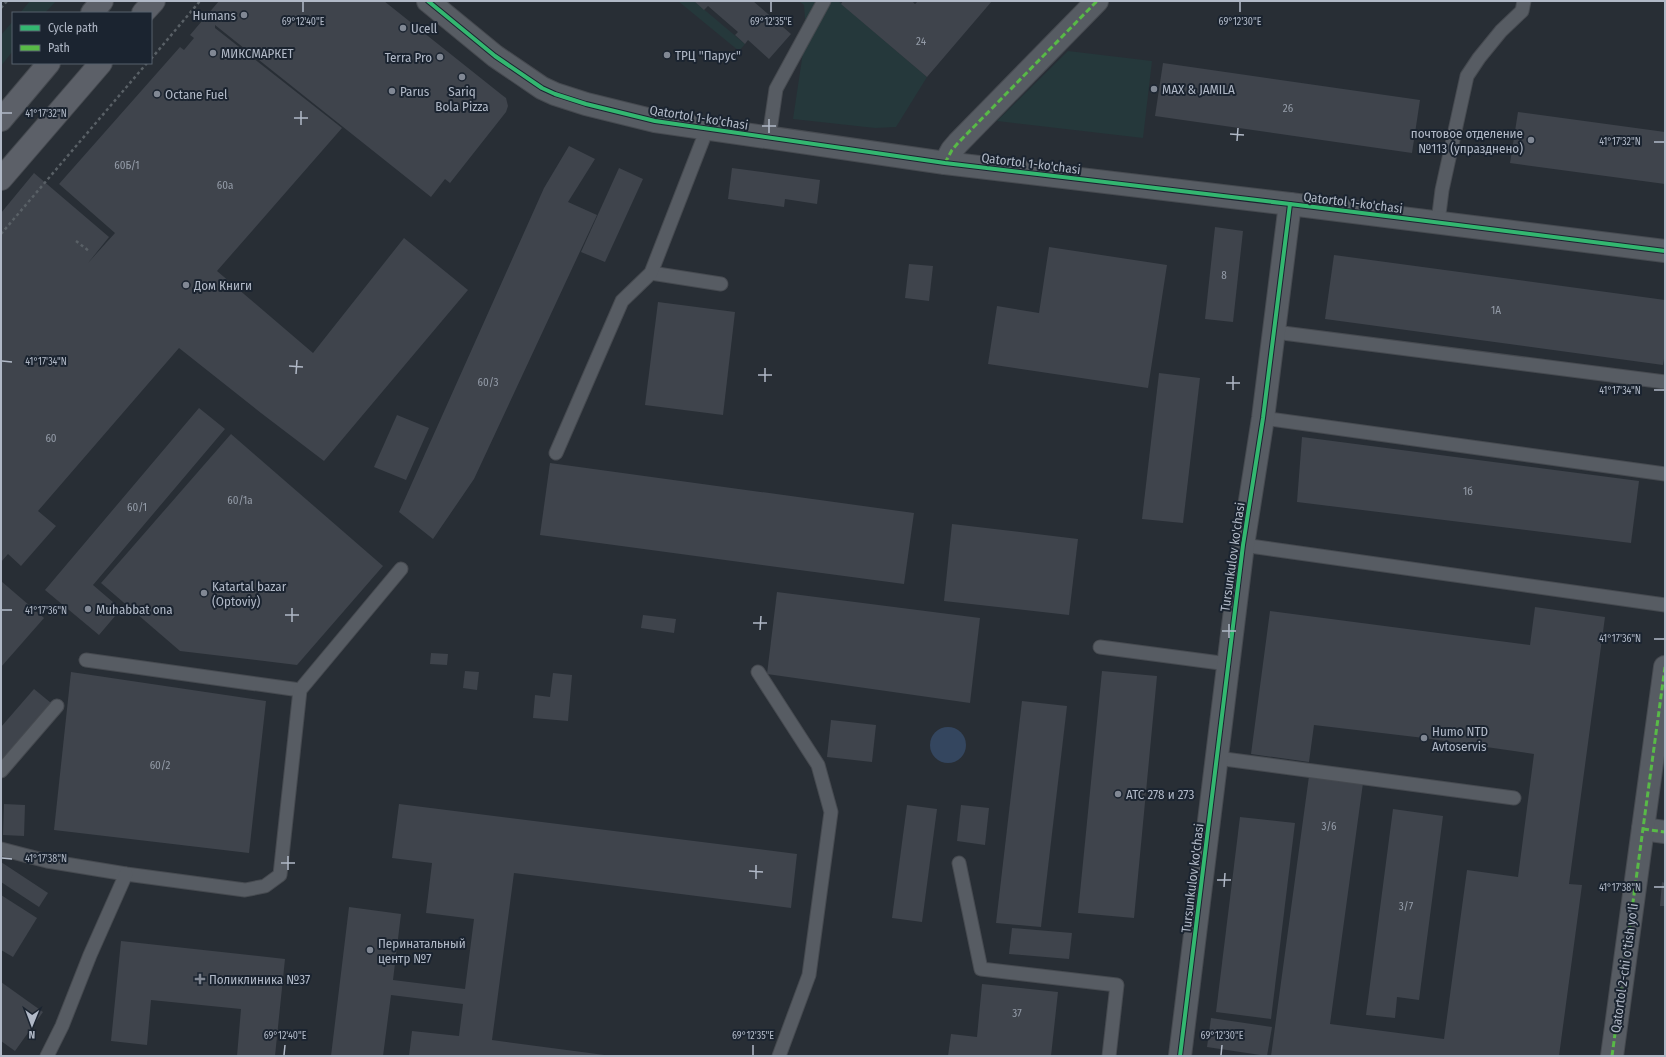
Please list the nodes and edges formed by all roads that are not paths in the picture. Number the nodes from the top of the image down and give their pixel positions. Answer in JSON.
{"nodes":[{"id":1,"x":102,"y":1,"type":"edge"},
{"id":2,"x":154,"y":1,"type":"edge"},
{"id":3,"x":428,"y":1,"type":"edge"},
{"id":4,"x":824,"y":1,"type":"edge"},
{"id":5,"x":1097,"y":1,"type":"edge"},
{"id":6,"x":1524,"y":1,"type":"edge"},
{"id":7,"x":93,"y":12,"type":"edge"},
{"id":8,"x":145,"y":12,"type":"edge"},
{"id":9,"x":48,"y":64,"type":"edge"},
{"id":10,"x":99,"y":64,"type":"edge"},
{"id":11,"x":1,"y":120,"type":"edge"},
{"id":12,"x":707,"y":129,"type":"junction"},
{"id":13,"x":769,"y":137,"type":"junction"},
{"id":14,"x":945,"y":163,"type":"junction"},
{"id":15,"x":3,"y":171,"type":"edge"},
{"id":16,"x":1290,"y":204,"type":"junction"},
{"id":17,"x":1438,"y":222,"type":"junction"},
{"id":18,"x":1665,"y":251,"type":"edge"},
{"id":19,"x":651,"y":273,"type":"junction"},
{"id":20,"x":721,"y":284,"type":"dead end"},
{"id":21,"x":1275,"y":332,"type":"junction"},
{"id":22,"x":1665,"y":382,"type":"edge"},
{"id":23,"x":1263,"y":418,"type":"junction"},
{"id":24,"x":556,"y":453,"type":"dead end"},
{"id":25,"x":1665,"y":474,"type":"edge"},
{"id":26,"x":1243,"y":545,"type":"junction"},
{"id":27,"x":401,"y":569,"type":"dead end"},
{"id":28,"x":1665,"y":605,"type":"edge"},
{"id":29,"x":1100,"y":647,"type":"dead end"},
{"id":30,"x":86,"y":660,"type":"dead end"},
{"id":31,"x":1228,"y":664,"type":"junction"},
{"id":32,"x":1665,"y":667,"type":"edge"},
{"id":33,"x":758,"y":672,"type":"dead end"},
{"id":34,"x":300,"y":690,"type":"junction"},
{"id":35,"x":57,"y":706,"type":"dead end"},
{"id":36,"x":1217,"y":758,"type":"junction"},
{"id":37,"x":1,"y":771,"type":"edge"},
{"id":38,"x":1514,"y":798,"type":"dead end"},
{"id":39,"x":1643,"y":829,"type":"junction"},
{"id":40,"x":1665,"y":832,"type":"edge"},
{"id":41,"x":1,"y":849,"type":"edge"},
{"id":42,"x":959,"y":863,"type":"dead end"},
{"id":43,"x":126,"y":874,"type":"junction"},
{"id":44,"x":47,"y":1056,"type":"edge"},
{"id":45,"x":779,"y":1056,"type":"edge"},
{"id":46,"x":1109,"y":1056,"type":"edge"},
{"id":47,"x":1180,"y":1056,"type":"edge"},
{"id":48,"x":1612,"y":1056,"type":"edge"}],
"edges":[{"from":1,"to":7,"type":"main road"},
{"from":2,"to":8,"type":"main road"},
{"from":3,"to":12,"type":"street","name":"Qatortol 1-ko'chasi"},
{"from":4,"to":13,"type":"lane"},
{"from":5,"to":14,"type":"street"},
{"from":6,"to":17,"type":"lane"},
{"from":9,"to":11,"type":"main road"},
{"from":10,"to":15,"type":"main road"},
{"from":12,"to":13,"type":"street","name":"Qatortol 1-ko'chasi"},
{"from":12,"to":19,"type":"lane"},
{"from":13,"to":14,"type":"street","name":"Qatortol 1-ko'chasi"},
{"from":14,"to":16,"type":"street","name":"Qatortol 1-ko'chasi"},
{"from":16,"to":17,"type":"street","name":"Qatortol 1-ko'chasi"},
{"from":16,"to":21,"type":"street","name":"Tursunkulov ko'chasi"},
{"from":17,"to":18,"type":"street","name":"Qatortol 1-ko'chasi"},
{"from":19,"to":20,"type":"lane"},
{"from":19,"to":24,"type":"lane"},
{"from":21,"to":22,"type":"lane"},
{"from":21,"to":23,"type":"street","name":"Tursunkulov ko'chasi"},
{"from":23,"to":25,"type":"lane"},
{"from":23,"to":26,"type":"street","name":"Tursunkulov ko'chasi"},
{"from":26,"to":28,"type":"lane"},
{"from":26,"to":31,"type":"street","name":"Tursunkulov ko'chasi"},
{"from":27,"to":34,"type":"lane"},
{"from":29,"to":31,"type":"lane"},
{"from":30,"to":34,"type":"lane"},
{"from":31,"to":36,"type":"street","name":"Tursunkulov ko'chasi"},
{"from":32,"to":39,"type":"street","name":"Qatortol 2-chi o'tish yo'li"},
{"from":33,"to":45,"type":"lane"},
{"from":34,"to":43,"type":"lane"},
{"from":35,"to":37,"type":"lane"},
{"from":36,"to":38,"type":"lane"},
{"from":36,"to":47,"type":"street","name":"Tursunkulov ko'chasi"},
{"from":39,"to":40,"type":"street"},
{"from":39,"to":48,"type":"street","name":"Qatortol 2-chi o'tish yo'li"},
{"from":41,"to":43,"type":"lane"},
{"from":42,"to":46,"type":"lane"},
{"from":43,"to":44,"type":"lane"}]}
